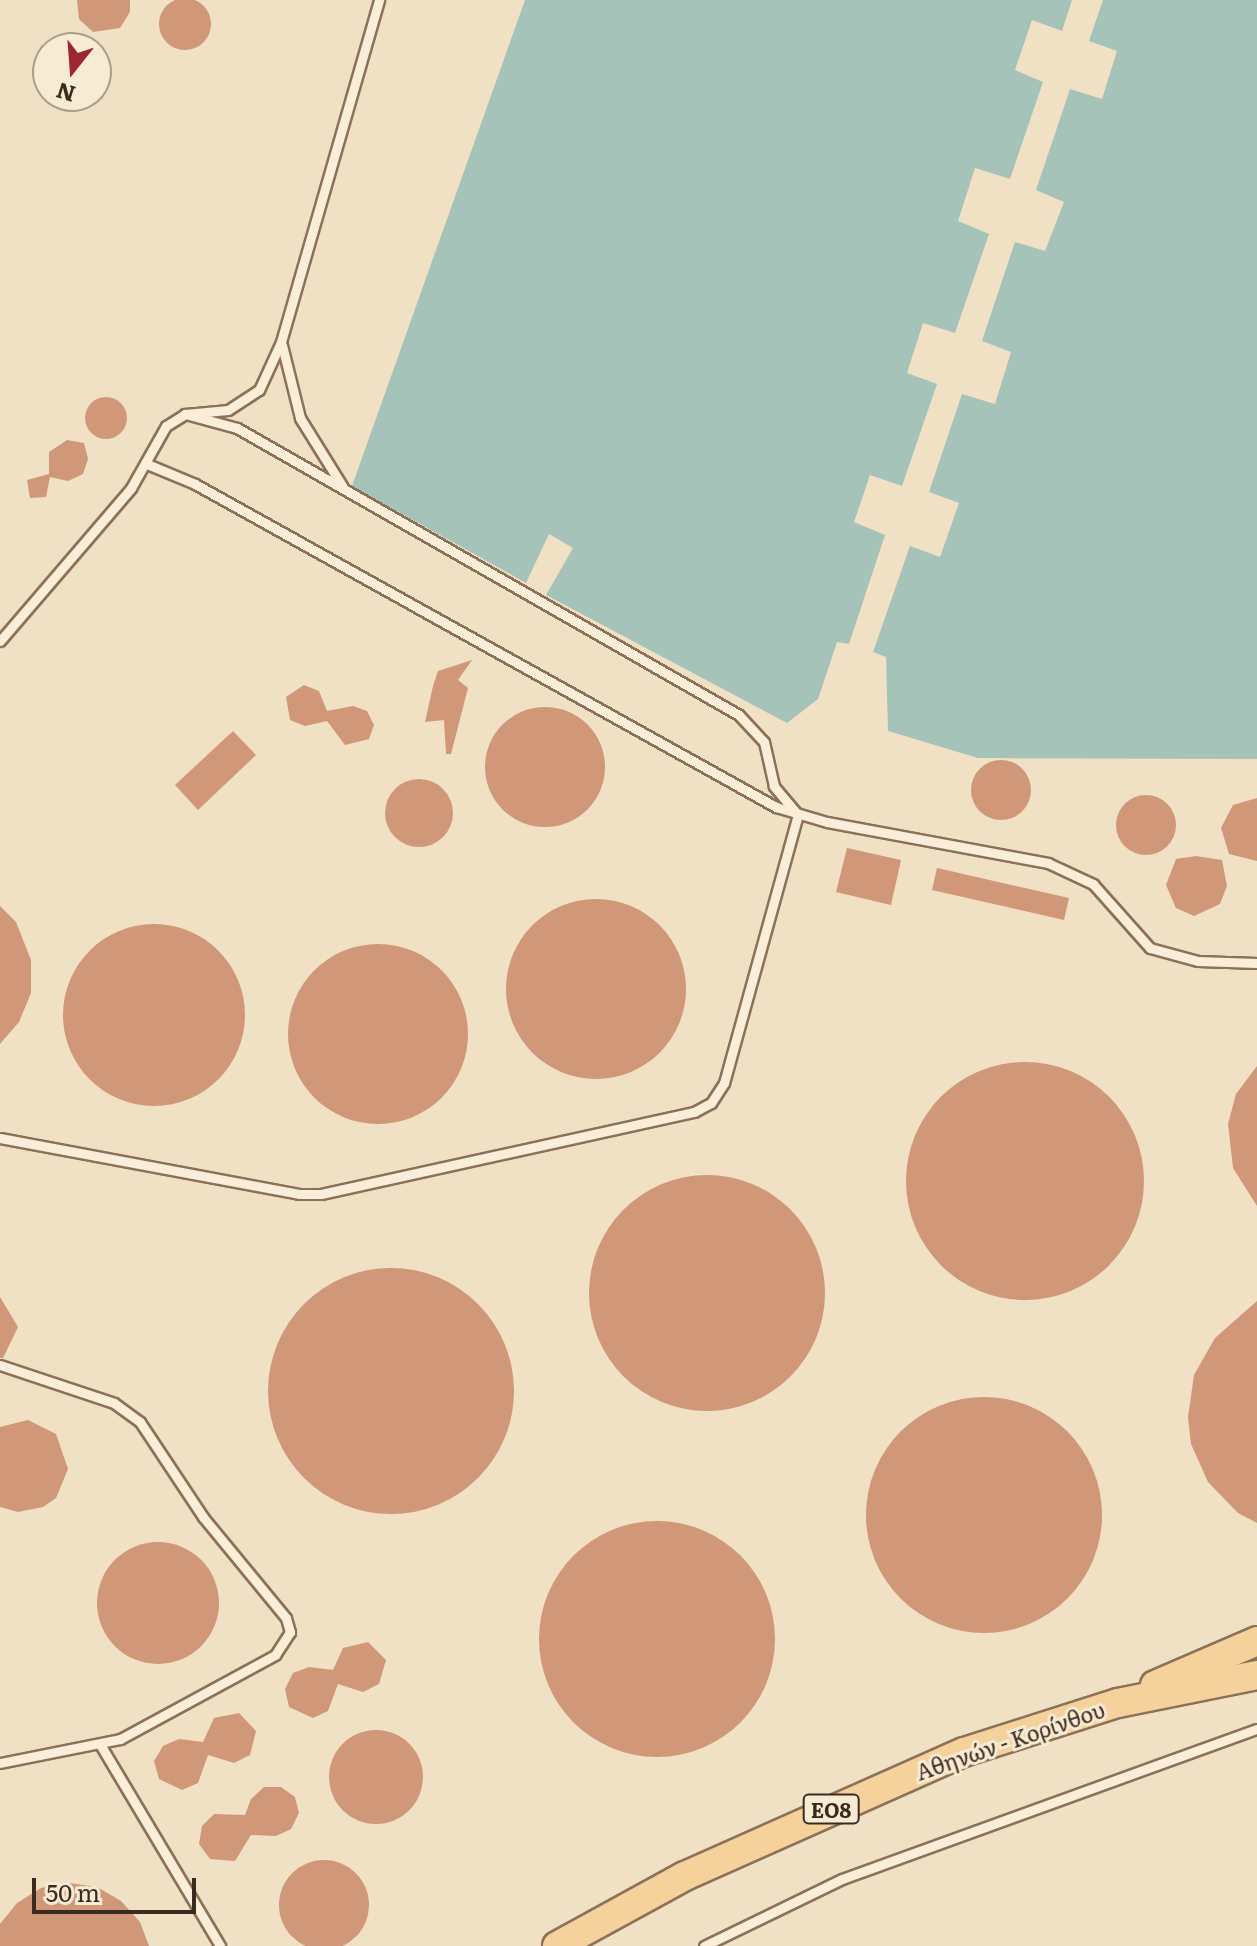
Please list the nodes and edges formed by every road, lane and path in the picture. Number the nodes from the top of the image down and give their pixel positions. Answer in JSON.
{"nodes":[{"id":1,"x":379,"y":0,"type":"edge"},
{"id":2,"x":281,"y":342,"type":"junction"},
{"id":3,"x":185,"y":414,"type":"junction"},
{"id":4,"x":147,"y":464,"type":"junction"},
{"id":5,"x":356,"y":498,"type":"junction"},
{"id":6,"x":0,"y":641,"type":"edge"},
{"id":7,"x":798,"y":815,"type":"junction"},
{"id":8,"x":1257,"y":963,"type":"edge"},
{"id":9,"x":0,"y":1138,"type":"edge"},
{"id":10,"x":0,"y":1365,"type":"edge"},
{"id":11,"x":1257,"y":1641,"type":"edge"},
{"id":12,"x":1257,"y":1675,"type":"edge"},
{"id":13,"x":1118,"y":1703,"type":"junction"},
{"id":14,"x":1257,"y":1729,"type":"edge"},
{"id":15,"x":101,"y":1746,"type":"junction"},
{"id":16,"x":0,"y":1763,"type":"edge"},
{"id":17,"x":220,"y":1946,"type":"edge"},
{"id":18,"x":557,"y":1946,"type":"edge"},
{"id":19,"x":704,"y":1946,"type":"edge"}],
"edges":[{"from":1,"to":2,"type":"lane"},
{"from":2,"to":3,"type":"lane"},
{"from":2,"to":5,"type":"lane"},
{"from":3,"to":4,"type":"lane"},
{"from":3,"to":5,"type":"lane"},
{"from":4,"to":6,"type":"lane"},
{"from":4,"to":7,"type":"lane"},
{"from":5,"to":7,"type":"lane"},
{"from":7,"to":8,"type":"lane"},
{"from":7,"to":9,"type":"lane"},
{"from":10,"to":15,"type":"lane"},
{"from":11,"to":13,"type":"main road","name":"Αθηνών - Κορίνθου","number":"ΕΟ8"},
{"from":12,"to":13,"type":"main road","name":"Αθηνών - Κορίνθου","number":"ΕΟ8"},
{"from":13,"to":18,"type":"main road","name":"Αθηνών - Κορίνθου","number":"ΕΟ8"},
{"from":14,"to":19,"type":"lane"},
{"from":15,"to":16,"type":"lane"},
{"from":15,"to":17,"type":"lane"}]}
